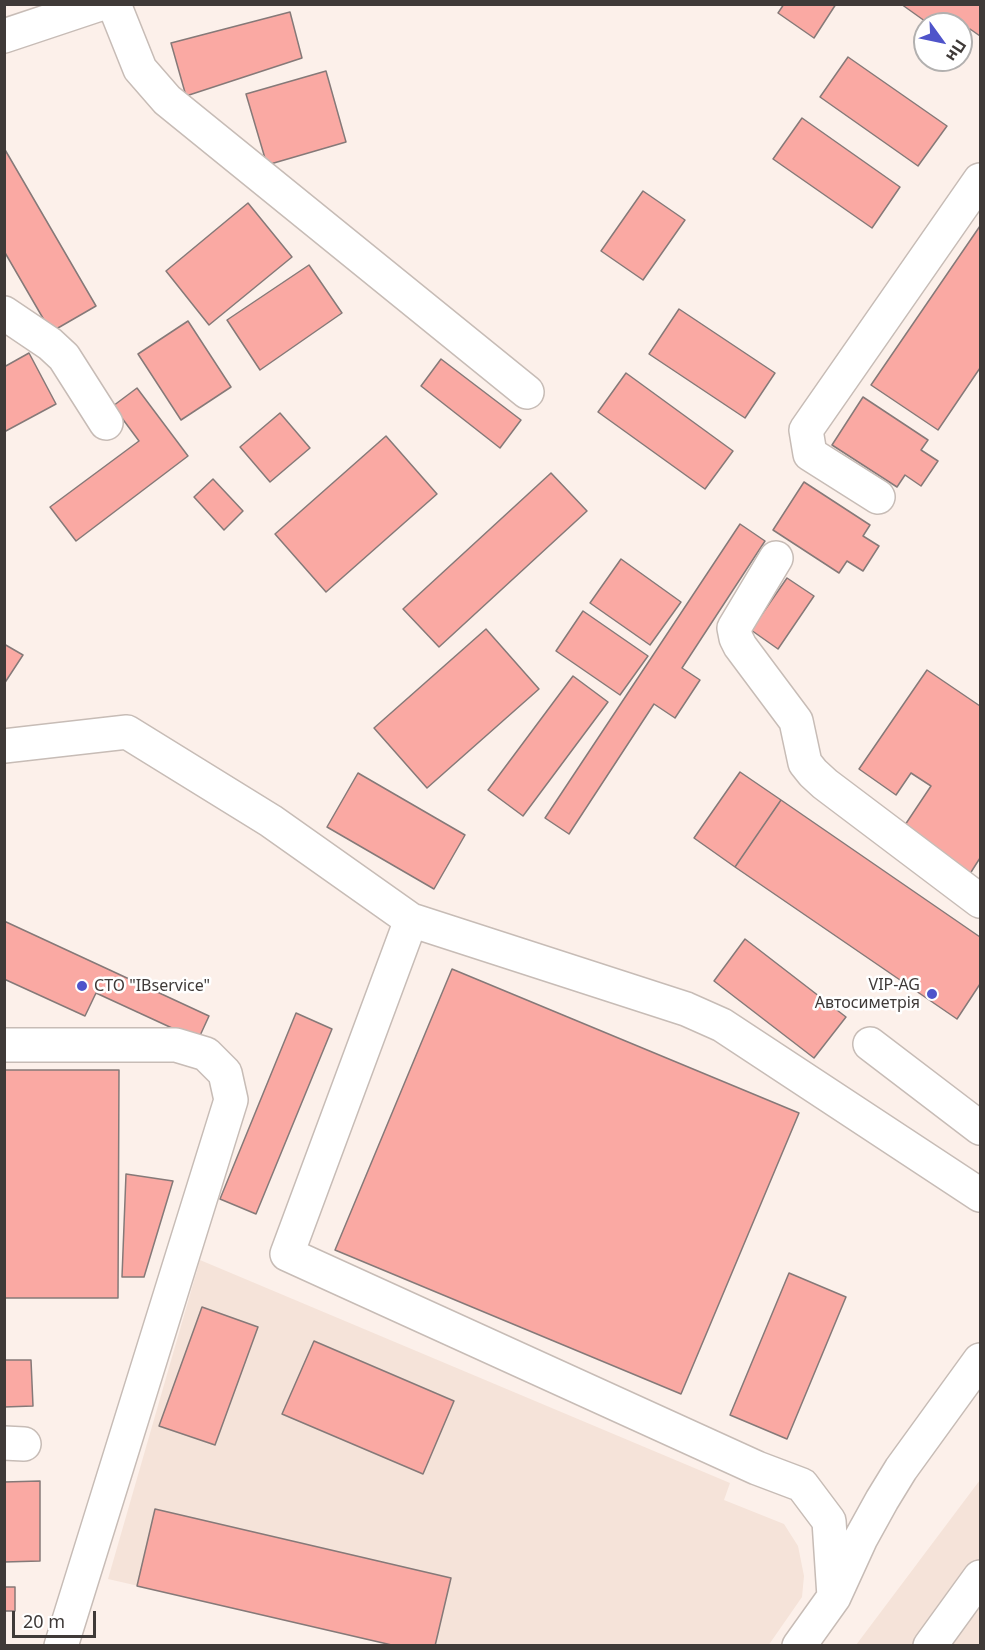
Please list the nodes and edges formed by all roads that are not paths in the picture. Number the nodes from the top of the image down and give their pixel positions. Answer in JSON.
{"nodes":[{"id":1,"x":100,"y":4,"type":"edge"},
{"id":2,"x":114,"y":4,"type":"edge"},
{"id":3,"x":4,"y":36,"type":"edge"},
{"id":4,"x":981,"y":180,"type":"edge"},
{"id":5,"x":4,"y":313,"type":"edge"},
{"id":6,"x":527,"y":392,"type":"dead end"},
{"id":7,"x":106,"y":423,"type":"dead end"},
{"id":8,"x":878,"y":497,"type":"dead end"},
{"id":9,"x":776,"y":558,"type":"dead end"},
{"id":10,"x":4,"y":746,"type":"edge"},
{"id":11,"x":981,"y":902,"type":"edge"},
{"id":12,"x":411,"y":920,"type":"junction"},
{"id":13,"x":870,"y":1044,"type":"dead end"},
{"id":14,"x":4,"y":1045,"type":"edge"},
{"id":15,"x":981,"y":1128,"type":"edge"},
{"id":16,"x":981,"y":1195,"type":"edge"},
{"id":17,"x":981,"y":1360,"type":"edge"},
{"id":18,"x":981,"y":1577,"type":"edge"},
{"id":19,"x":834,"y":1596,"type":"junction"},
{"id":20,"x":61,"y":1646,"type":"edge"},
{"id":21,"x":799,"y":1646,"type":"edge"},
{"id":22,"x":930,"y":1646,"type":"edge"}],
"edges":[{"from":1,"to":3,"type":"street"},
{"from":2,"to":6,"type":"street"},
{"from":4,"to":8,"type":"street"},
{"from":5,"to":7,"type":"street"},
{"from":9,"to":11,"type":"street"},
{"from":10,"to":12,"type":"street"},
{"from":12,"to":16,"type":"street"},
{"from":12,"to":19,"type":"street"},
{"from":13,"to":15,"type":"street"},
{"from":14,"to":20,"type":"street"},
{"from":17,"to":19,"type":"street"},
{"from":18,"to":22,"type":"street"},
{"from":19,"to":21,"type":"street"}]}
